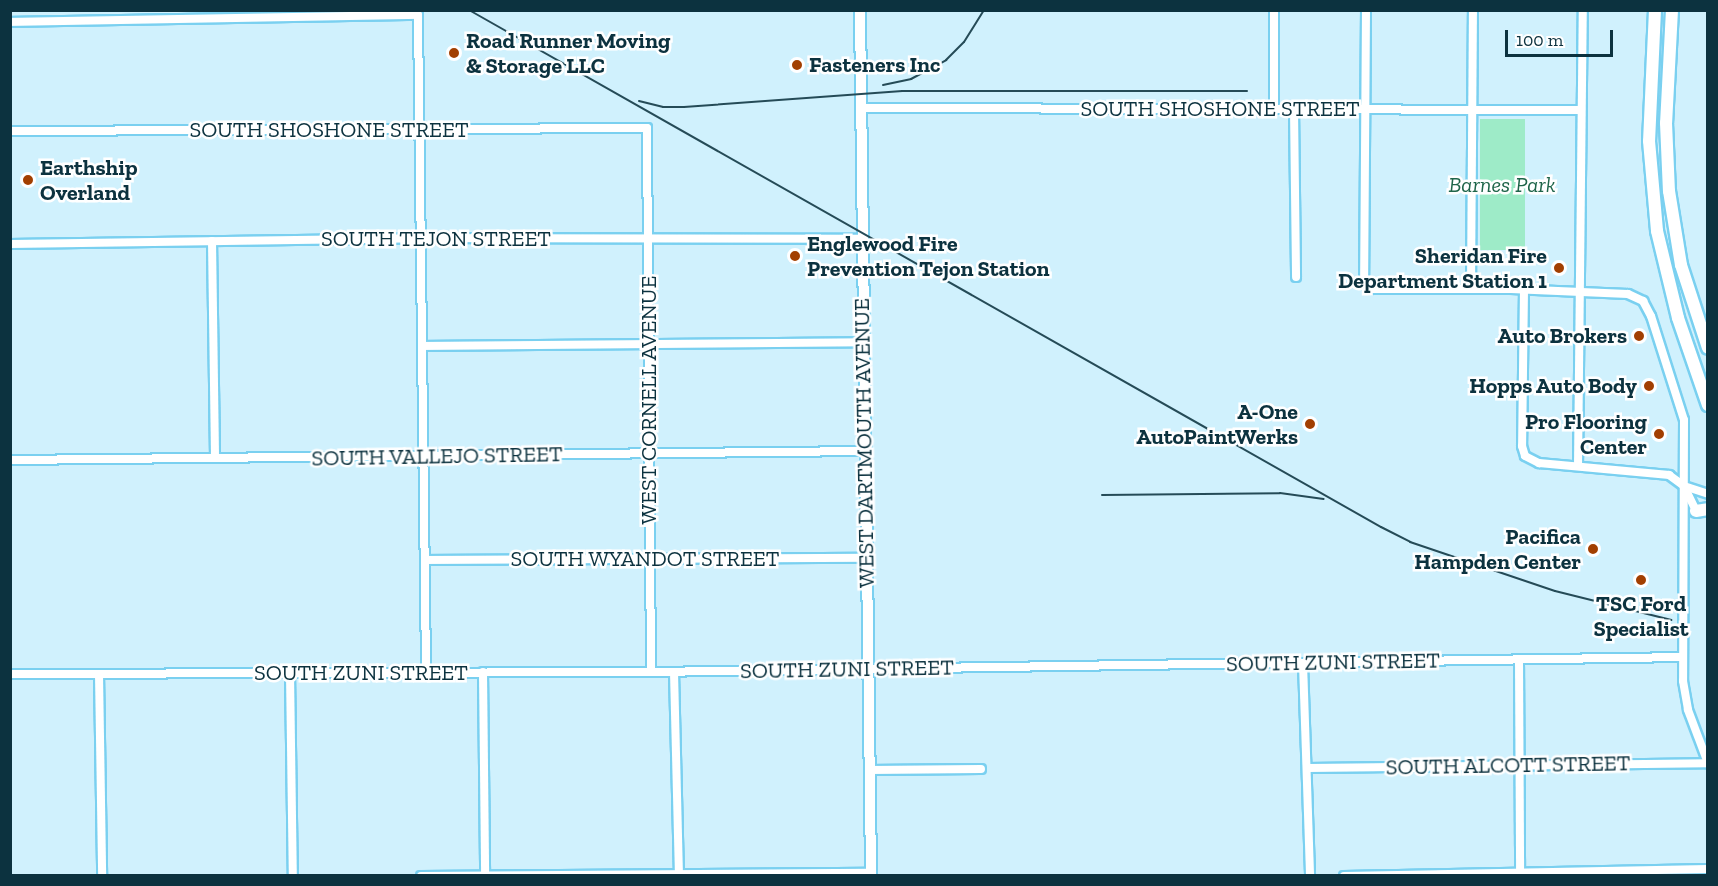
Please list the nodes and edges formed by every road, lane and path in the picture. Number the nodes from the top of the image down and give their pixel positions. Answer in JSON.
{"nodes":[{"id":1,"x":860,"y":10,"type":"edge"},
{"id":2,"x":1274,"y":10,"type":"edge"},
{"id":3,"x":1366,"y":10,"type":"edge"},
{"id":4,"x":1473,"y":10,"type":"edge"},
{"id":5,"x":1583,"y":10,"type":"edge"},
{"id":6,"x":1655,"y":10,"type":"edge"},
{"id":7,"x":1672,"y":10,"type":"edge"},
{"id":8,"x":10,"y":22,"type":"edge"},
{"id":9,"x":860,"y":108,"type":"junction"},
{"id":10,"x":1274,"y":109,"type":"junction"},
{"id":11,"x":1294,"y":109,"type":"junction"},
{"id":12,"x":1366,"y":109,"type":"junction"},
{"id":13,"x":1472,"y":109,"type":"junction"},
{"id":14,"x":1581,"y":110,"type":"junction"},
{"id":15,"x":647,"y":128,"type":"joint"},
{"id":16,"x":419,"y":129,"type":"junction"},
{"id":17,"x":10,"y":131,"type":"edge"},
{"id":18,"x":421,"y":238,"type":"junction"},
{"id":19,"x":648,"y":238,"type":"junction"},
{"id":20,"x":861,"y":239,"type":"junction"},
{"id":21,"x":212,"y":241,"type":"junction"},
{"id":22,"x":10,"y":244,"type":"edge"},
{"id":23,"x":1296,"y":277,"type":"dead end"},
{"id":24,"x":1471,"y":289,"type":"junction"},
{"id":25,"x":1524,"y":290,"type":"junction"},
{"id":26,"x":1579,"y":292,"type":"junction"},
{"id":27,"x":862,"y":342,"type":"junction"},
{"id":28,"x":649,"y":344,"type":"junction"},
{"id":29,"x":422,"y":346,"type":"junction"},
{"id":30,"x":1707,"y":348,"type":"edge"},
{"id":31,"x":1707,"y":405,"type":"edge"},
{"id":32,"x":864,"y":451,"type":"junction"},
{"id":33,"x":650,"y":453,"type":"junction"},
{"id":34,"x":423,"y":456,"type":"junction"},
{"id":35,"x":215,"y":458,"type":"junction"},
{"id":36,"x":10,"y":460,"type":"edge"},
{"id":37,"x":1578,"y":466,"type":"junction"},
{"id":38,"x":1684,"y":486,"type":"junction"},
{"id":39,"x":1707,"y":494,"type":"edge"},
{"id":40,"x":1707,"y":504,"type":"edge"},
{"id":41,"x":1702,"y":510,"type":"edge"},
{"id":42,"x":1683,"y":526,"type":"junction"},
{"id":43,"x":866,"y":558,"type":"junction"},
{"id":44,"x":650,"y":559,"type":"junction"},
{"id":45,"x":425,"y":560,"type":"junction"},
{"id":46,"x":1683,"y":657,"type":"junction"},
{"id":47,"x":1519,"y":660,"type":"junction"},
{"id":48,"x":1303,"y":663,"type":"junction"},
{"id":49,"x":867,"y":669,"type":"junction"},
{"id":50,"x":426,"y":672,"type":"junction"},
{"id":51,"x":483,"y":672,"type":"junction"},
{"id":52,"x":651,"y":672,"type":"junction"},
{"id":53,"x":674,"y":672,"type":"junction"},
{"id":54,"x":290,"y":673,"type":"junction"},
{"id":55,"x":10,"y":674,"type":"edge"},
{"id":56,"x":99,"y":674,"type":"junction"},
{"id":57,"x":1707,"y":763,"type":"edge"},
{"id":58,"x":1520,"y":765,"type":"junction"},
{"id":59,"x":1308,"y":768,"type":"junction"},
{"id":60,"x":981,"y":769,"type":"dead end"},
{"id":61,"x":869,"y":770,"type":"junction"},
{"id":62,"x":1707,"y":869,"type":"edge"},
{"id":63,"x":679,"y":874,"type":"edge"},
{"id":64,"x":871,"y":874,"type":"edge"},
{"id":65,"x":1520,"y":874,"type":"edge"},
{"id":66,"x":485,"y":875,"type":"edge"},
{"id":67,"x":102,"y":876,"type":"edge"},
{"id":68,"x":293,"y":876,"type":"edge"},
{"id":69,"x":421,"y":876,"type":"edge"},
{"id":70,"x":1311,"y":876,"type":"edge"},
{"id":71,"x":1344,"y":876,"type":"edge"}],
"edges":[{"from":1,"to":9,"type":"main road","name":"WEST DARTMOUTH AVENUE"},
{"from":2,"to":10,"type":"street"},
{"from":3,"to":12,"type":"street"},
{"from":4,"to":13,"type":"street"},
{"from":5,"to":14,"type":"street"},
{"from":6,"to":31,"type":"highway"},
{"from":7,"to":30,"type":"highway"},
{"from":8,"to":16,"type":"street"},
{"from":9,"to":10,"type":"street","name":"SOUTH SHOSHONE STREET"},
{"from":9,"to":20,"type":"main road","name":"WEST DARTMOUTH AVENUE"},
{"from":10,"to":11,"type":"street","name":"SOUTH SHOSHONE STREET"},
{"from":11,"to":12,"type":"street","name":"SOUTH SHOSHONE STREET"},
{"from":11,"to":23,"type":"street"},
{"from":12,"to":13,"type":"street","name":"SOUTH SHOSHONE STREET"},
{"from":12,"to":24,"type":"street"},
{"from":13,"to":14,"type":"street","name":"SOUTH SHOSHONE STREET"},
{"from":13,"to":24,"type":"street"},
{"from":14,"to":26,"type":"street"},
{"from":15,"to":16,"type":"street","name":"SOUTH SHOSHONE STREET"},
{"from":15,"to":19,"type":"street","name":"WEST CORNELL AVENUE"},
{"from":16,"to":17,"type":"street","name":"SOUTH SHOSHONE STREET"},
{"from":16,"to":18,"type":"street"},
{"from":18,"to":19,"type":"street","name":"SOUTH TEJON STREET"},
{"from":18,"to":21,"type":"street","name":"SOUTH TEJON STREET"},
{"from":18,"to":29,"type":"street"},
{"from":19,"to":20,"type":"street","name":"SOUTH TEJON STREET"},
{"from":19,"to":28,"type":"street","name":"WEST CORNELL AVENUE"},
{"from":20,"to":27,"type":"main road","name":"WEST DARTMOUTH AVENUE"},
{"from":21,"to":22,"type":"street","name":"SOUTH TEJON STREET"},
{"from":21,"to":35,"type":"street"},
{"from":24,"to":25,"type":"street"},
{"from":25,"to":26,"type":"street"},
{"from":25,"to":37,"type":"street"},
{"from":26,"to":37,"type":"street"},
{"from":26,"to":38,"type":"street"},
{"from":27,"to":28,"type":"street"},
{"from":27,"to":32,"type":"main road","name":"WEST DARTMOUTH AVENUE"},
{"from":28,"to":29,"type":"street"},
{"from":28,"to":33,"type":"street","name":"WEST CORNELL AVENUE"},
{"from":29,"to":34,"type":"street"},
{"from":32,"to":33,"type":"street","name":"SOUTH VALLEJO STREET"},
{"from":32,"to":43,"type":"main road","name":"WEST DARTMOUTH AVENUE"},
{"from":33,"to":34,"type":"street","name":"SOUTH VALLEJO STREET"},
{"from":33,"to":44,"type":"street","name":"WEST CORNELL AVENUE"},
{"from":34,"to":35,"type":"street","name":"SOUTH VALLEJO STREET"},
{"from":34,"to":45,"type":"street"},
{"from":35,"to":36,"type":"street","name":"SOUTH VALLEJO STREET"},
{"from":37,"to":38,"type":"street"},
{"from":38,"to":39,"type":"street"},
{"from":38,"to":41,"type":"street"},
{"from":38,"to":42,"type":"street"},
{"from":40,"to":41,"type":"street"},
{"from":41,"to":42,"type":"street"},
{"from":42,"to":46,"type":"street"},
{"from":43,"to":44,"type":"street","name":"SOUTH WYANDOT STREET"},
{"from":43,"to":49,"type":"main road","name":"WEST DARTMOUTH AVENUE"},
{"from":44,"to":45,"type":"street","name":"SOUTH WYANDOT STREET"},
{"from":44,"to":52,"type":"street","name":"WEST CORNELL AVENUE"},
{"from":45,"to":50,"type":"street"},
{"from":46,"to":47,"type":"street","name":"SOUTH ZUNI STREET"},
{"from":46,"to":57,"type":"street"},
{"from":47,"to":48,"type":"street","name":"SOUTH ZUNI STREET"},
{"from":47,"to":58,"type":"street"},
{"from":48,"to":49,"type":"street","name":"SOUTH ZUNI STREET"},
{"from":48,"to":59,"type":"street"},
{"from":49,"to":53,"type":"street","name":"SOUTH ZUNI STREET"},
{"from":49,"to":61,"type":"main road","name":"WEST DARTMOUTH AVENUE"},
{"from":50,"to":51,"type":"street","name":"SOUTH ZUNI STREET"},
{"from":50,"to":54,"type":"street","name":"SOUTH ZUNI STREET"},
{"from":51,"to":52,"type":"street","name":"SOUTH ZUNI STREET"},
{"from":51,"to":66,"type":"street"},
{"from":52,"to":53,"type":"street","name":"SOUTH ZUNI STREET"},
{"from":53,"to":63,"type":"street"},
{"from":54,"to":56,"type":"street","name":"SOUTH ZUNI STREET"},
{"from":54,"to":68,"type":"street"},
{"from":55,"to":56,"type":"street","name":"SOUTH ZUNI STREET"},
{"from":56,"to":67,"type":"street"},
{"from":57,"to":58,"type":"street","name":"SOUTH ALCOTT STREET"},
{"from":58,"to":59,"type":"street","name":"SOUTH ALCOTT STREET"},
{"from":58,"to":65,"type":"street"},
{"from":59,"to":70,"type":"street"},
{"from":60,"to":61,"type":"street"},
{"from":61,"to":64,"type":"main road","name":"WEST DARTMOUTH AVENUE"},
{"from":62,"to":65,"type":"street"},
{"from":63,"to":64,"type":"street"},
{"from":63,"to":66,"type":"street"},
{"from":65,"to":71,"type":"street"},
{"from":66,"to":69,"type":"street"}]}
